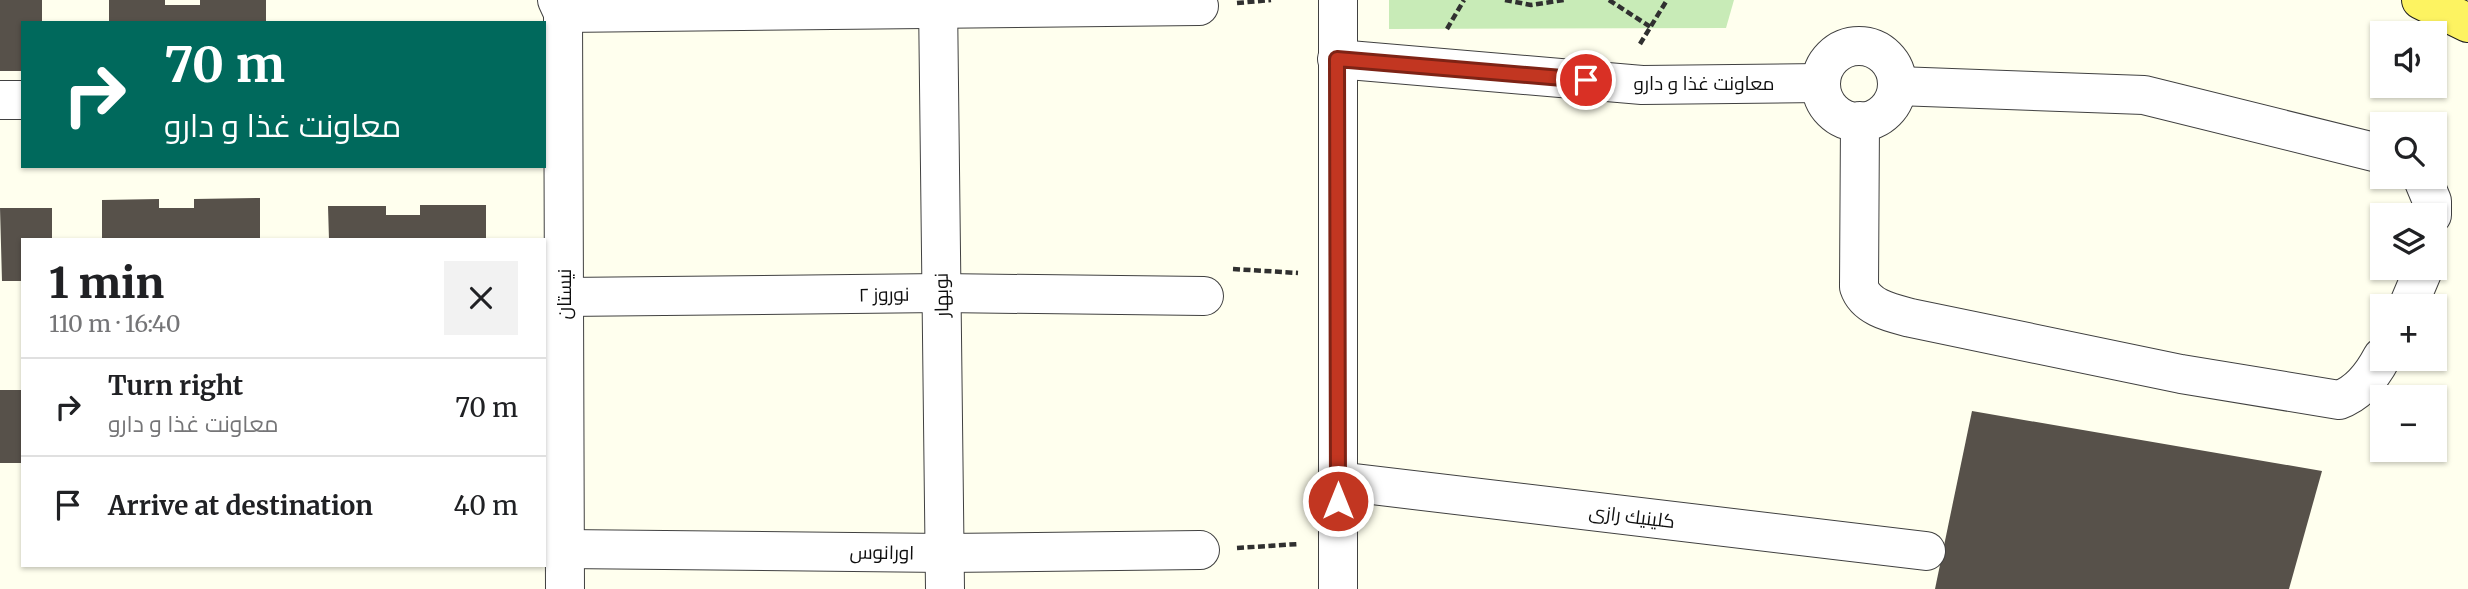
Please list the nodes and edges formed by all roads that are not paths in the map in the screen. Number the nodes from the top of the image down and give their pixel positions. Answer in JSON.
{"nodes":[{"id":1,"x":1338,"y":0,"type":"edge"},
{"id":2,"x":2421,"y":0,"type":"edge"},
{"id":3,"x":938,"y":4,"type":"edge"},
{"id":4,"x":1199,"y":6,"type":"dead end"},
{"id":5,"x":560,"y":7,"type":"edge"},
{"id":6,"x":2468,"y":23,"type":"edge"},
{"id":7,"x":1337,"y":59,"type":"junction"},
{"id":8,"x":1821,"y":83,"type":"junction"},
{"id":9,"x":1897,"y":86,"type":"junction"},
{"id":10,"x":0,"y":100,"type":"edge"},
{"id":11,"x":21,"y":100,"type":"edge"},
{"id":12,"x":1860,"y":121,"type":"junction"},
{"id":13,"x":2370,"y":151,"type":"edge"},
{"id":14,"x":941,"y":293,"type":"junction"},
{"id":15,"x":1204,"y":296,"type":"road end"},
{"id":16,"x":564,"y":297,"type":"junction"},
{"id":17,"x":2374,"y":371,"type":"edge"},
{"id":18,"x":1338,"y":481,"type":"junction"},
{"id":19,"x":565,"y":549,"type":"junction"},
{"id":20,"x":1200,"y":550,"type":"road end"},
{"id":21,"x":1926,"y":551,"type":"dead end"},
{"id":22,"x":944,"y":571,"type":"edge"},
{"id":23,"x":565,"y":589,"type":"edge"},
{"id":24,"x":1338,"y":589,"type":"edge"}],
"edges":[{"from":1,"to":7,"type":"street"},
{"from":2,"to":6,"type":"main road"},
{"from":3,"to":4,"type":"street"},
{"from":3,"to":5,"type":"street"},
{"from":3,"to":14,"type":"street","name":"نوبهار"},
{"from":5,"to":16,"type":"street","name":"نیستان"},
{"from":7,"to":8,"type":"street","name":"معاونت غذا و دارو"},
{"from":7,"to":18,"type":"street"},
{"from":8,"to":9,"type":"street"},
{"from":8,"to":12,"type":"street"},
{"from":9,"to":12,"type":"street"},
{"from":9,"to":13,"type":"street"},
{"from":10,"to":11,"type":"street"},
{"from":12,"to":17,"type":"street"},
{"from":14,"to":15,"type":"street","name":"نوروز ۲"},
{"from":14,"to":16,"type":"street","name":"نوروز ۲"},
{"from":14,"to":22,"type":"street","name":"نوبهار"},
{"from":16,"to":19,"type":"street","name":"نیستان"},
{"from":18,"to":21,"type":"street","name":"كلينيك رازی"},
{"from":18,"to":24,"type":"street"},
{"from":19,"to":22,"type":"street","name":"اورانوس"},
{"from":19,"to":23,"type":"street","name":"نیستان"},
{"from":20,"to":22,"type":"street","name":"اورانوس"}]}
